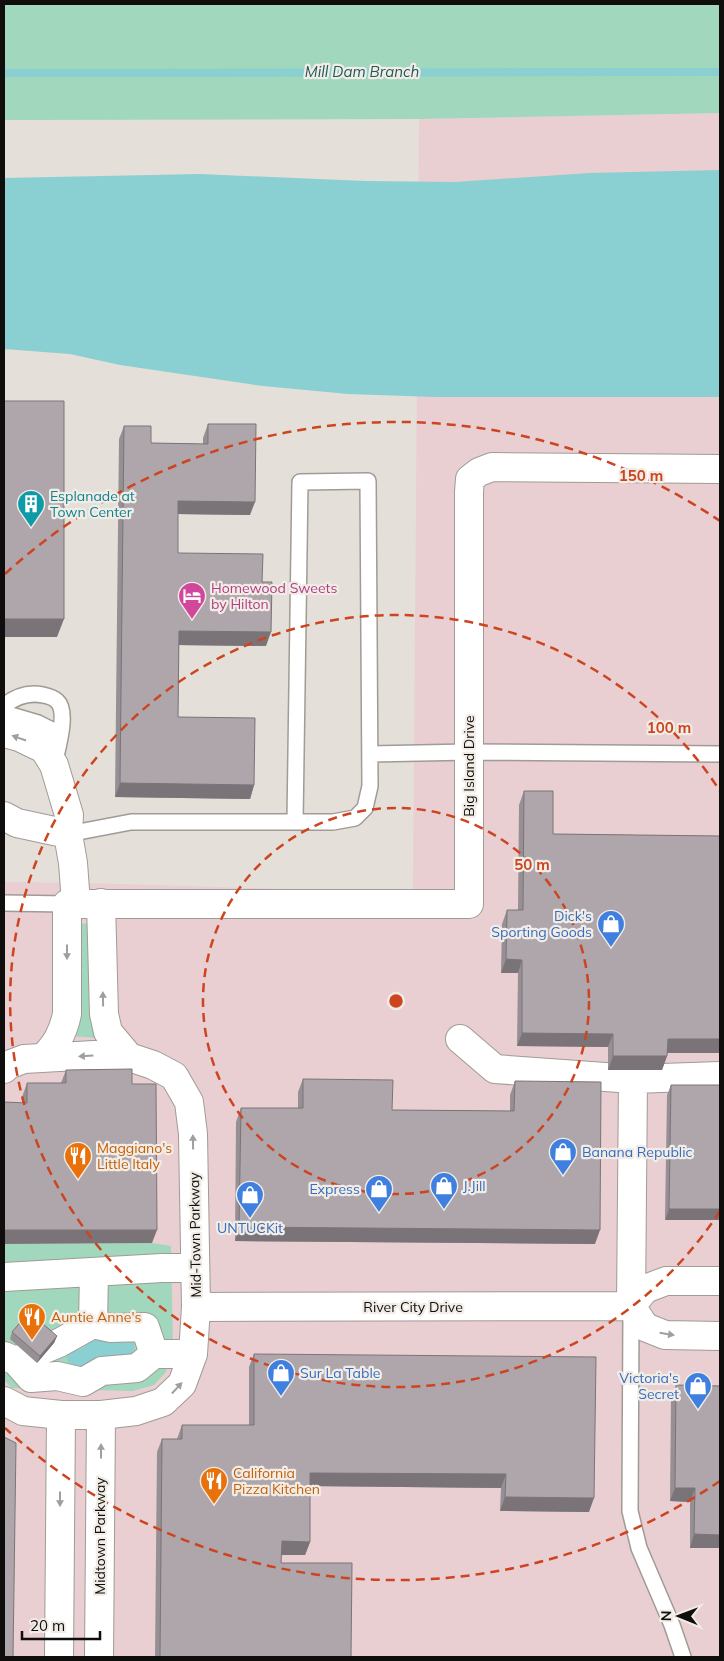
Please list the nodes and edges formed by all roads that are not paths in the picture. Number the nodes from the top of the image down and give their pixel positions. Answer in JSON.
{"nodes":[{"id":1,"x":720,"y":469,"type":"edge"},
{"id":2,"x":4,"y":706,"type":"edge"},
{"id":3,"x":4,"y":713,"type":"edge"},
{"id":4,"x":4,"y":733,"type":"edge"},
{"id":5,"x":60,"y":734,"type":"junction"},
{"id":6,"x":469,"y":752,"type":"junction"},
{"id":7,"x":370,"y":754,"type":"junction"},
{"id":8,"x":720,"y":754,"type":"edge"},
{"id":9,"x":54,"y":765,"type":"junction"},
{"id":10,"x":4,"y":816,"type":"edge"},
{"id":11,"x":295,"y":822,"type":"junction"},
{"id":12,"x":68,"y":834,"type":"junction"},
{"id":13,"x":4,"y":903,"type":"edge"},
{"id":14,"x":81,"y":903,"type":"junction"},
{"id":15,"x":460,"y":1039,"type":"dead end"},
{"id":16,"x":129,"y":1057,"type":"junction"},
{"id":17,"x":43,"y":1058,"type":"junction"},
{"id":18,"x":4,"y":1069,"type":"edge"},
{"id":19,"x":720,"y":1076,"type":"edge"},
{"id":20,"x":633,"y":1079,"type":"junction"},
{"id":21,"x":195,"y":1268,"type":"junction"},
{"id":22,"x":94,"y":1272,"type":"junction"},
{"id":23,"x":4,"y":1277,"type":"edge"},
{"id":24,"x":720,"y":1281,"type":"edge"},
{"id":25,"x":631,"y":1306,"type":"junction"},
{"id":26,"x":196,"y":1307,"type":"junction"},
{"id":27,"x":102,"y":1326,"type":"junction"},
{"id":28,"x":720,"y":1336,"type":"edge"},
{"id":29,"x":193,"y":1354,"type":"junction"},
{"id":30,"x":146,"y":1361,"type":"junction"},
{"id":31,"x":17,"y":1365,"type":"edge"},
{"id":32,"x":102,"y":1372,"type":"junction"},
{"id":33,"x":13,"y":1406,"type":"edge"},
{"id":34,"x":148,"y":1407,"type":"junction"},
{"id":35,"x":61,"y":1415,"type":"junction"},
{"id":36,"x":101,"y":1415,"type":"junction"},
{"id":37,"x":59,"y":1657,"type":"edge"},
{"id":38,"x":99,"y":1657,"type":"edge"},
{"id":39,"x":683,"y":1657,"type":"edge"}],
"edges":[{"from":1,"to":6,"type":"street","name":"Big Island Drive"},
{"from":2,"to":5,"type":"lane"},
{"from":3,"to":5,"type":"lane"},
{"from":9,"to":4,"type":"street","one_way":true},
{"from":5,"to":9,"type":"lane"},
{"from":6,"to":7,"type":"lane"},
{"from":6,"to":8,"type":"lane"},
{"from":6,"to":14,"type":"street","name":"Big Island Drive"},
{"from":7,"to":11,"type":"lane"},
{"from":7,"to":11,"type":"lane"},
{"from":9,"to":12,"type":"street"},
{"from":10,"to":12,"type":"street"},
{"from":11,"to":12,"type":"lane"},
{"from":12,"to":14,"type":"street"},
{"from":13,"to":14,"type":"lane"},
{"from":16,"to":14,"type":"street","one_way":true},
{"from":14,"to":17,"type":"street","one_way":true},
{"from":15,"to":20,"type":"street"},
{"from":16,"to":17,"type":"street","name":"Mid-Town Parkway","one_way":true},
{"from":21,"to":16,"type":"street","name":"Mid-Town Parkway","one_way":true},
{"from":17,"to":18,"type":"street","name":"Mid-Town Parkway"},
{"from":19,"to":20,"type":"street"},
{"from":20,"to":25,"type":"street"},
{"from":21,"to":22,"type":"street"},
{"from":21,"to":26,"type":"street","name":"Mid-Town Parkway"},
{"from":22,"to":23,"type":"street"},
{"from":22,"to":27,"type":"street"},
{"from":24,"to":25,"type":"street"},
{"from":25,"to":26,"type":"street","name":"River City Drive"},
{"from":25,"to":28,"type":"street","one_way":true},
{"from":25,"to":39,"type":"lane"},
{"from":26,"to":29,"type":"street","name":"Mid-Town Parkway"},
{"from":27,"to":30,"type":"street"},
{"from":27,"to":31,"type":"street"},
{"from":27,"to":32,"type":"street"},
{"from":29,"to":30,"type":"street"},
{"from":34,"to":29,"type":"street","name":"Mid-Town Parkway","one_way":true},
{"from":30,"to":32,"type":"street"},
{"from":30,"to":34,"type":"street"},
{"from":31,"to":32,"type":"street"},
{"from":31,"to":33,"type":"street"},
{"from":33,"to":35,"type":"street","name":"Mid-Town Parkway"},
{"from":34,"to":36,"type":"street","name":"Mid-Town Parkway"},
{"from":35,"to":36,"type":"street","name":"Mid-Town Parkway"},
{"from":35,"to":37,"type":"street","one_way":true},
{"from":38,"to":36,"type":"street","name":"Midtown Parkway","one_way":true}]}
